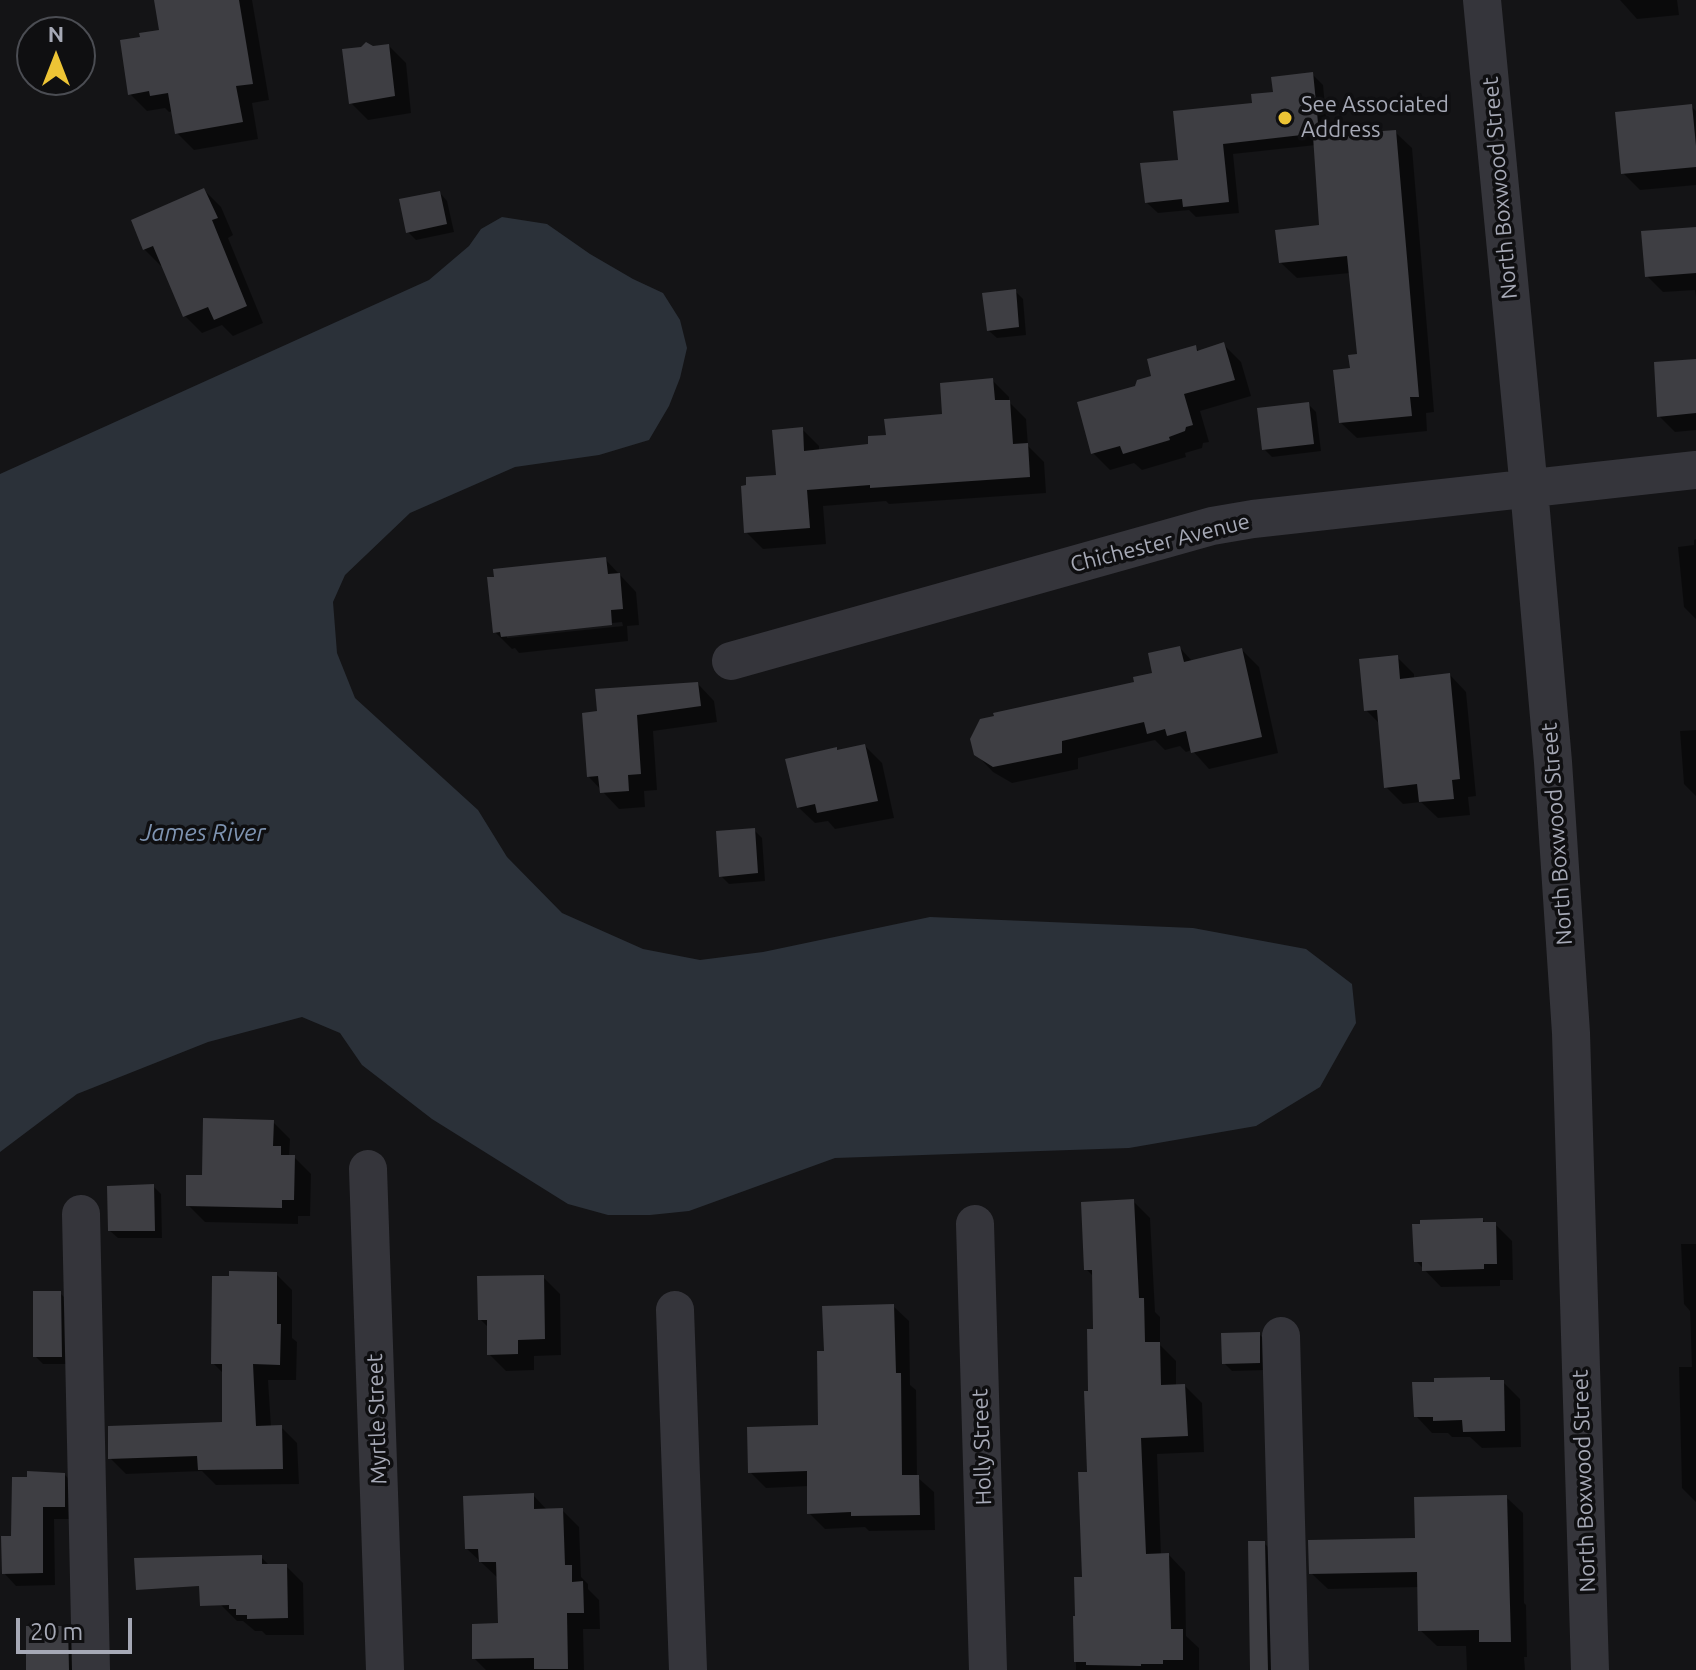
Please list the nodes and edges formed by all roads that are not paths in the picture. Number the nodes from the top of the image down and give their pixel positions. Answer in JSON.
{"nodes":[{"id":1,"x":1482,"y":0,"type":"edge"},
{"id":2,"x":1696,"y":470,"type":"edge"},
{"id":3,"x":1529,"y":489,"type":"junction"},
{"id":4,"x":731,"y":661,"type":"dead end"},
{"id":5,"x":368,"y":1169,"type":"dead end"},
{"id":6,"x":81,"y":1214,"type":"dead end"},
{"id":7,"x":975,"y":1224,"type":"dead end"},
{"id":8,"x":675,"y":1310,"type":"dead end"},
{"id":9,"x":1281,"y":1336,"type":"dead end"},
{"id":10,"x":91,"y":1670,"type":"edge"},
{"id":11,"x":385,"y":1670,"type":"edge"},
{"id":12,"x":688,"y":1670,"type":"edge"},
{"id":13,"x":988,"y":1670,"type":"edge"},
{"id":14,"x":1290,"y":1670,"type":"edge"},
{"id":15,"x":1590,"y":1670,"type":"edge"}],
"edges":[{"from":1,"to":3,"type":"street","name":"North Boxwood Street"},
{"from":2,"to":3,"type":"street","name":"Chichester Avenue"},
{"from":3,"to":4,"type":"street","name":"Chichester Avenue"},
{"from":3,"to":15,"type":"street","name":"North Boxwood Street"},
{"from":5,"to":11,"type":"street","name":"Myrtle Street"},
{"from":6,"to":10,"type":"street"},
{"from":7,"to":13,"type":"street","name":"Holly Street"},
{"from":8,"to":12,"type":"street"},
{"from":9,"to":14,"type":"street"}]}
